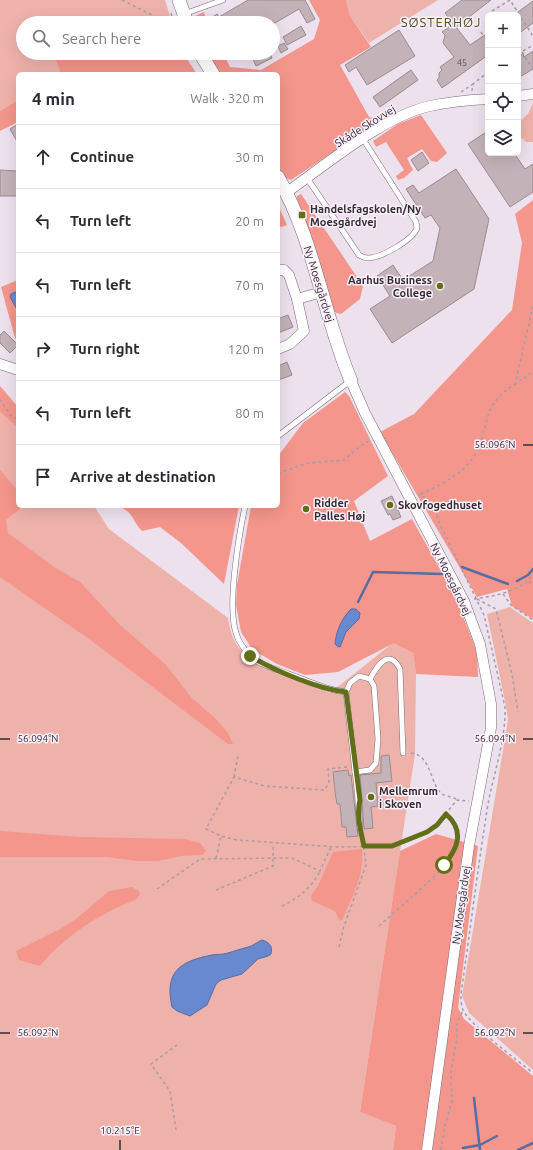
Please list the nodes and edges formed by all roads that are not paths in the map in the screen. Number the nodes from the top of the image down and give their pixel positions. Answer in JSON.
{"nodes":[{"id":1,"x":179,"y":0,"type":"edge"},
{"id":2,"x":223,"y":0,"type":"edge"},
{"id":3,"x":184,"y":16,"type":"edge"},
{"id":4,"x":189,"y":16,"type":"edge"},
{"id":5,"x":204,"y":60,"type":"edge"},
{"id":6,"x":212,"y":72,"type":"edge"},
{"id":7,"x":533,"y":94,"type":"edge"},
{"id":8,"x":521,"y":96,"type":"edge"},
{"id":9,"x":485,"y":99,"type":"edge"},
{"id":10,"x":363,"y":139,"type":"junction"},
{"id":11,"x":307,"y":178,"type":"junction"},
{"id":12,"x":280,"y":180,"type":"edge"},
{"id":13,"x":286,"y":192,"type":"junction"},
{"id":14,"x":280,"y":270,"type":"edge"},
{"id":15,"x":322,"y":292,"type":"junction"},
{"id":16,"x":296,"y":299,"type":"junction"},
{"id":17,"x":280,"y":347,"type":"edge"},
{"id":18,"x":0,"y":364,"type":"edge"},
{"id":19,"x":16,"y":369,"type":"edge"},
{"id":20,"x":351,"y":380,"type":"junction"},
{"id":21,"x":280,"y":434,"type":"edge"},
{"id":22,"x":245,"y":508,"type":"edge"},
{"id":23,"x":370,"y":679,"type":"junction"},
{"id":24,"x":346,"y":692,"type":"junction"},
{"id":25,"x":403,"y":753,"type":"road end"},
{"id":26,"x":355,"y":769,"type":"junction"},
{"id":27,"x":360,"y":828,"type":"road end"},
{"id":28,"x":427,"y":1150,"type":"edge"}],
"edges":[{"from":1,"to":3,"type":"street"},
{"from":2,"to":4,"type":"lane"},
{"from":5,"to":6,"type":"street"},
{"from":7,"to":8,"type":"street"},
{"from":9,"to":10,"type":"street","name":"Skåde Skovvej"},
{"from":10,"to":11,"type":"street","name":"Skåde Skovvej"},
{"from":10,"to":11,"type":"lane"},
{"from":11,"to":13,"type":"street","name":"Skåde Skovvej"},
{"from":12,"to":13,"type":"street","name":"Ny Moesgårdvej"},
{"from":13,"to":15,"type":"street","name":"Ny Moesgårdvej"},
{"from":14,"to":16,"type":"street"},
{"from":15,"to":16,"type":"street"},
{"from":15,"to":20,"type":"street","name":"Ny Moesgårdvej"},
{"from":16,"to":17,"type":"street"},
{"from":18,"to":19,"type":"street"},
{"from":20,"to":21,"type":"lane"},
{"from":20,"to":28,"type":"street","name":"Ny Moesgårdvej"},
{"from":22,"to":24,"type":"lane"},
{"from":23,"to":24,"type":"lane"},
{"from":23,"to":25,"type":"lane"},
{"from":23,"to":26,"type":"lane"},
{"from":24,"to":26,"type":"lane"},
{"from":26,"to":27,"type":"lane"}]}
